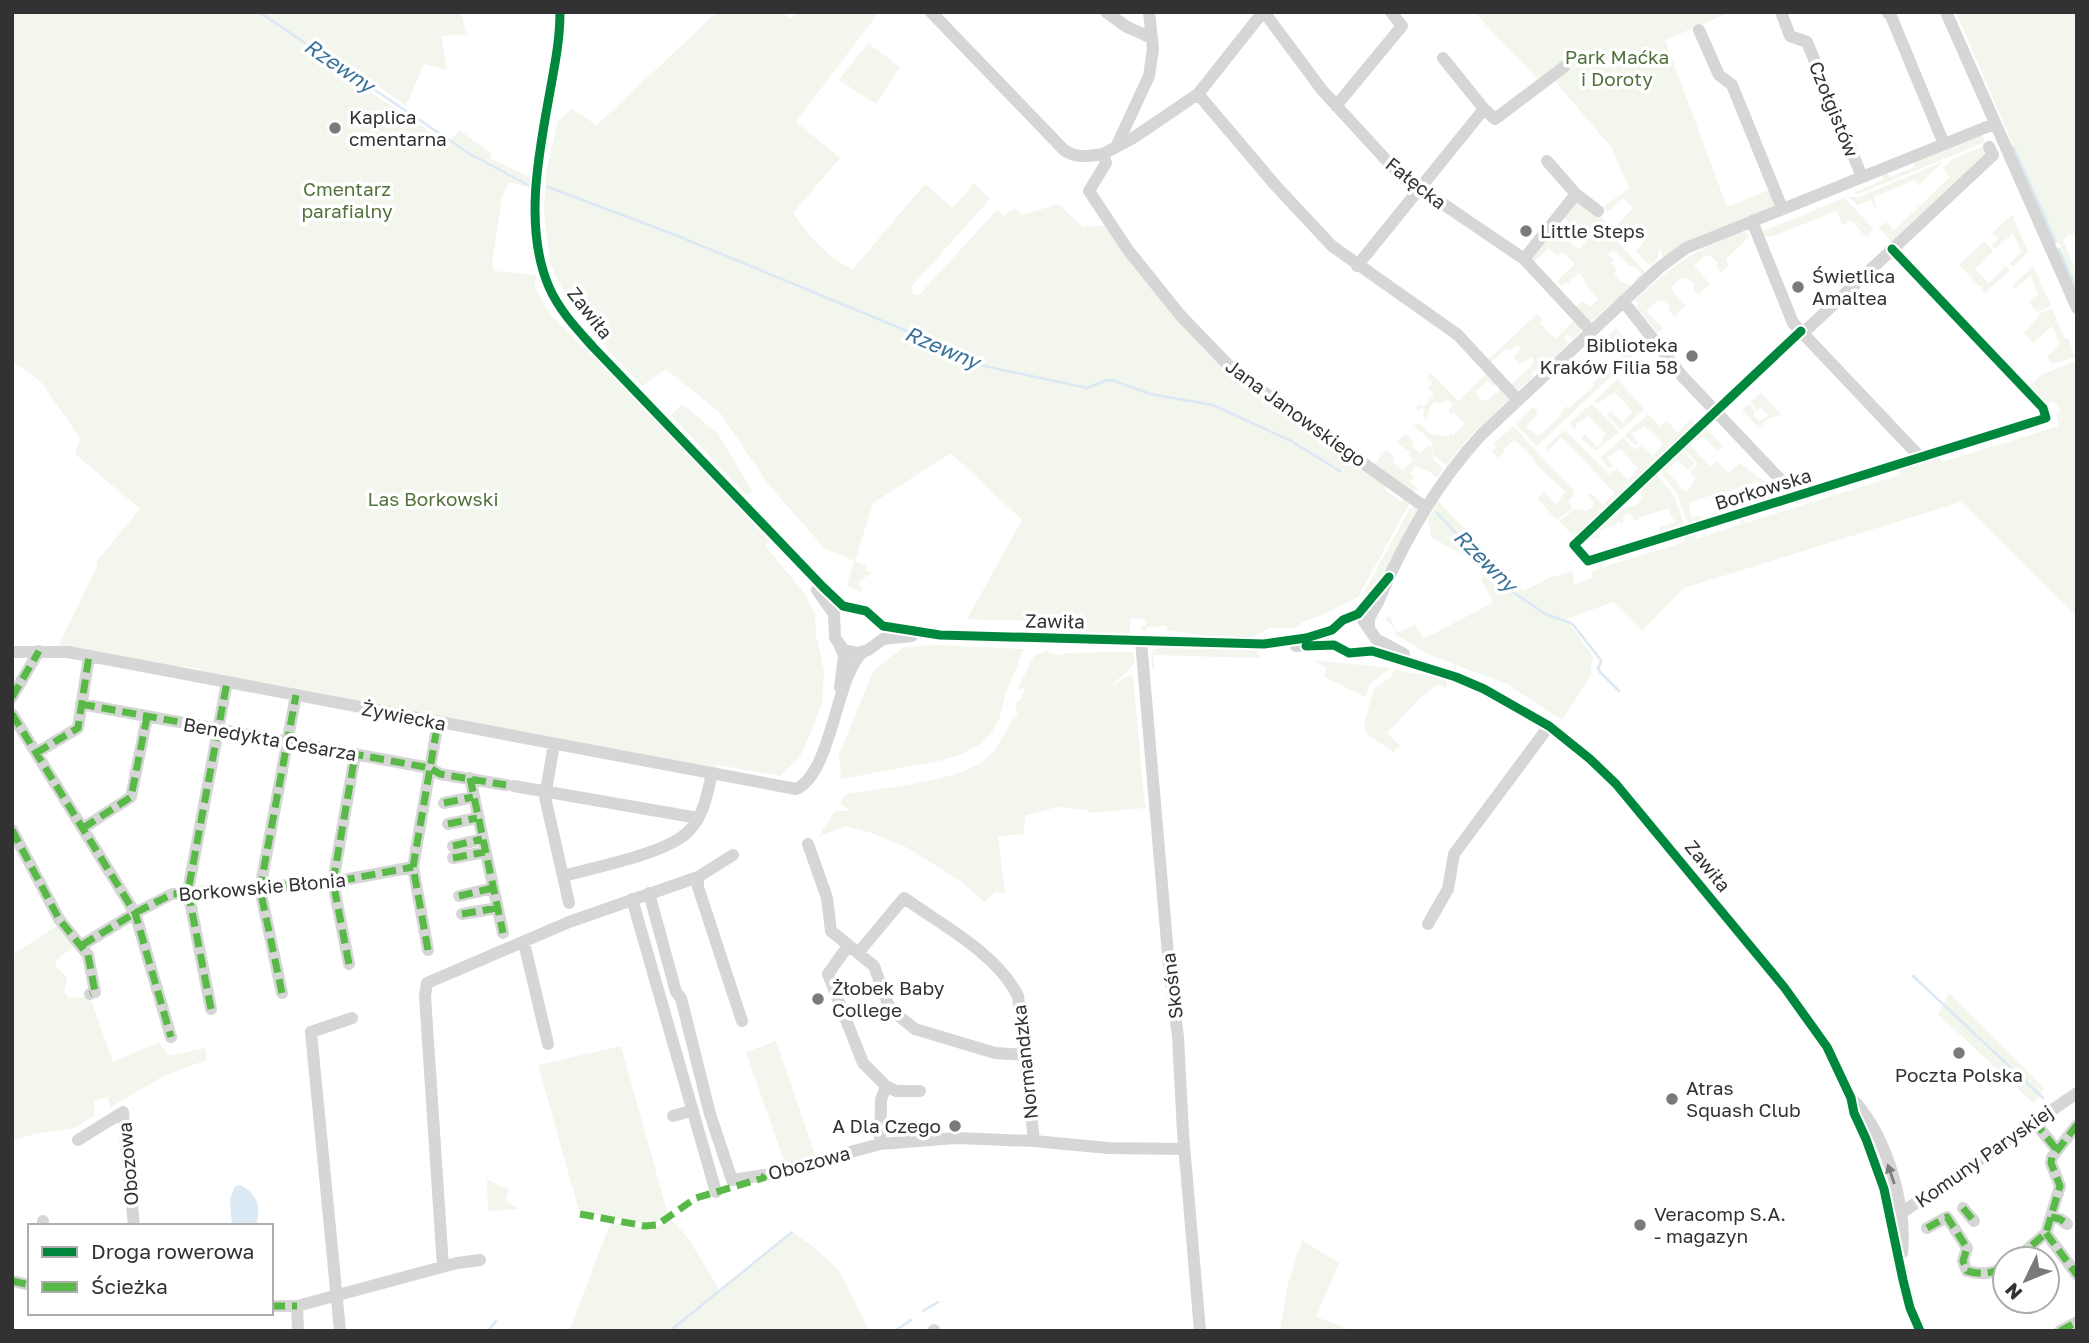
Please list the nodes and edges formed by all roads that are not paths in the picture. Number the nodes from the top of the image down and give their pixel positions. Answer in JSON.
{"nodes":[{"id":1,"x":560,"y":12,"type":"edge"},
{"id":2,"x":931,"y":12,"type":"edge"},
{"id":3,"x":1106,"y":12,"type":"edge"},
{"id":4,"x":1149,"y":12,"type":"edge"},
{"id":5,"x":1263,"y":12,"type":"edge"},
{"id":6,"x":1391,"y":12,"type":"edge"},
{"id":7,"x":1781,"y":12,"type":"edge"},
{"id":8,"x":1887,"y":12,"type":"edge"},
{"id":9,"x":1947,"y":12,"type":"edge"},
{"id":10,"x":1699,"y":30,"type":"dead end"},
{"id":11,"x":1152,"y":38,"type":"junction"},
{"id":12,"x":1443,"y":58,"type":"dead end"},
{"id":13,"x":1564,"y":67,"type":"dead end"},
{"id":14,"x":1198,"y":94,"type":"junction"},
{"id":15,"x":1336,"y":106,"type":"junction"},
{"id":16,"x":1484,"y":109,"type":"junction"},
{"id":17,"x":1994,"y":124,"type":"junction"},
{"id":18,"x":1944,"y":144,"type":"junction"},
{"id":19,"x":1117,"y":145,"type":"junction"},
{"id":20,"x":1989,"y":147,"type":"dead end"},
{"id":21,"x":1103,"y":153,"type":"junction"},
{"id":22,"x":1547,"y":161,"type":"dead end"},
{"id":23,"x":1862,"y":177,"type":"junction"},
{"id":24,"x":1419,"y":190,"type":"junction"},
{"id":25,"x":1576,"y":194,"type":"junction"},
{"id":26,"x":1782,"y":208,"type":"junction"},
{"id":27,"x":1598,"y":211,"type":"dead end"},
{"id":28,"x":1752,"y":221,"type":"junction"},
{"id":29,"x":1892,"y":249,"type":"junction"},
{"id":30,"x":1524,"y":259,"type":"junction"},
{"id":31,"x":1357,"y":266,"type":"junction"},
{"id":32,"x":1623,"y":301,"type":"junction"},
{"id":33,"x":2076,"y":307,"type":"edge"},
{"id":34,"x":1591,"y":331,"type":"junction"},
{"id":35,"x":1802,"y":332,"type":"junction"},
{"id":36,"x":1518,"y":400,"type":"junction"},
{"id":37,"x":1715,"y":412,"type":"junction"},
{"id":38,"x":1920,"y":457,"type":"junction"},
{"id":39,"x":1797,"y":497,"type":"junction"},
{"id":40,"x":1426,"y":508,"type":"junction"},
{"id":41,"x":797,"y":561,"type":"junction"},
{"id":42,"x":1389,"y":577,"type":"junction"},
{"id":43,"x":852,"y":609,"type":"junction"},
{"id":44,"x":1352,"y":617,"type":"junction"},
{"id":45,"x":875,"y":619,"type":"junction"},
{"id":46,"x":835,"y":623,"type":"junction"},
{"id":47,"x":1336,"y":627,"type":"junction"},
{"id":48,"x":1370,"y":630,"type":"junction"},
{"id":49,"x":940,"y":635,"type":"junction"},
{"id":50,"x":1141,"y":641,"type":"junction"},
{"id":51,"x":1264,"y":644,"type":"junction"},
{"id":52,"x":840,"y":646,"type":"junction"},
{"id":53,"x":1339,"y":647,"type":"junction"},
{"id":54,"x":868,"y":649,"type":"junction"},
{"id":55,"x":39,"y":651,"type":"junction"},
{"id":56,"x":1362,"y":651,"type":"junction"},
{"id":57,"x":12,"y":652,"type":"edge"},
{"id":58,"x":89,"y":656,"type":"junction"},
{"id":59,"x":1430,"y":667,"type":"junction"},
{"id":60,"x":227,"y":682,"type":"junction"},
{"id":61,"x":296,"y":695,"type":"junction"},
{"id":62,"x":12,"y":697,"type":"edge"},
{"id":63,"x":81,"y":704,"type":"junction"},
{"id":64,"x":838,"y":708,"type":"junction"},
{"id":65,"x":12,"y":714,"type":"edge"},
{"id":66,"x":147,"y":717,"type":"junction"},
{"id":67,"x":438,"y":722,"type":"junction"},
{"id":68,"x":1549,"y":726,"type":"junction"},
{"id":69,"x":216,"y":729,"type":"junction"},
{"id":70,"x":286,"y":741,"type":"junction"},
{"id":71,"x":554,"y":744,"type":"junction"},
{"id":72,"x":36,"y":753,"type":"junction"},
{"id":73,"x":355,"y":755,"type":"junction"},
{"id":74,"x":430,"y":768,"type":"junction"},
{"id":75,"x":712,"y":773,"type":"junction"},
{"id":76,"x":470,"y":778,"type":"junction"},
{"id":77,"x":546,"y":790,"type":"junction"},
{"id":78,"x":473,"y":797,"type":"junction"},
{"id":79,"x":444,"y":803,"type":"dead end"},
{"id":80,"x":478,"y":818,"type":"junction"},
{"id":81,"x":698,"y":818,"type":"junction"},
{"id":82,"x":448,"y":824,"type":"dead end"},
{"id":83,"x":83,"y":828,"type":"junction"},
{"id":84,"x":12,"y":830,"type":"edge"},
{"id":85,"x":808,"y":844,"type":"dead end"},
{"id":86,"x":484,"y":846,"type":"junction"},
{"id":87,"x":453,"y":852,"type":"dead end"},
{"id":88,"x":733,"y":855,"type":"dead end"},
{"id":89,"x":413,"y":867,"type":"junction"},
{"id":90,"x":564,"y":876,"type":"junction"},
{"id":91,"x":698,"y":877,"type":"junction"},
{"id":92,"x":333,"y":883,"type":"junction"},
{"id":93,"x":260,"y":888,"type":"junction"},
{"id":94,"x":493,"y":888,"type":"junction"},
{"id":95,"x":188,"y":891,"type":"junction"},
{"id":96,"x":649,"y":893,"type":"junction"},
{"id":97,"x":459,"y":896,"type":"dead end"},
{"id":98,"x":632,"y":899,"type":"junction"},
{"id":99,"x":569,"y":903,"type":"dead end"},
{"id":100,"x":497,"y":908,"type":"junction"},
{"id":101,"x":135,"y":913,"type":"junction"},
{"id":102,"x":462,"y":914,"type":"dead end"},
{"id":103,"x":1428,"y":924,"type":"dead end"},
{"id":104,"x":503,"y":933,"type":"dead end"},
{"id":105,"x":524,"y":943,"type":"junction"},
{"id":106,"x":82,"y":945,"type":"junction"},
{"id":107,"x":428,"y":950,"type":"dead end"},
{"id":108,"x":853,"y":950,"type":"junction"},
{"id":109,"x":349,"y":964,"type":"dead end"},
{"id":110,"x":282,"y":993,"type":"dead end"},
{"id":111,"x":90,"y":994,"type":"dead end"},
{"id":112,"x":211,"y":1009,"type":"dead end"},
{"id":113,"x":352,"y":1018,"type":"dead end"},
{"id":114,"x":742,"y":1021,"type":"dead end"},
{"id":115,"x":171,"y":1037,"type":"dead end"},
{"id":116,"x":548,"y":1044,"type":"dead end"},
{"id":117,"x":1025,"y":1055,"type":"junction"},
{"id":118,"x":886,"y":1086,"type":"junction"},
{"id":119,"x":920,"y":1091,"type":"dead end"},
{"id":120,"x":2077,"y":1093,"type":"edge"},
{"id":121,"x":693,"y":1110,"type":"junction"},
{"id":122,"x":673,"y":1116,"type":"dead end"},
{"id":123,"x":2035,"y":1121,"type":"junction"},
{"id":124,"x":2077,"y":1125,"type":"edge"},
{"id":125,"x":78,"y":1140,"type":"dead end"},
{"id":126,"x":1034,"y":1140,"type":"junction"},
{"id":127,"x":880,"y":1144,"type":"junction"},
{"id":128,"x":1184,"y":1149,"type":"junction"},
{"id":129,"x":2056,"y":1149,"type":"junction"},
{"id":130,"x":716,"y":1192,"type":"dead end"},
{"id":131,"x":1963,"y":1208,"type":"dead end"},
{"id":132,"x":1897,"y":1216,"type":"junction"},
{"id":133,"x":2051,"y":1217,"type":"junction"},
{"id":134,"x":1974,"y":1222,"type":"dead end"},
{"id":135,"x":134,"y":1224,"type":"edge"},
{"id":136,"x":2067,"y":1224,"type":"dead end"},
{"id":137,"x":1927,"y":1228,"type":"dead end"},
{"id":138,"x":2046,"y":1233,"type":"junction"},
{"id":139,"x":2038,"y":1245,"type":"edge"},
{"id":140,"x":480,"y":1260,"type":"dead end"},
{"id":141,"x":443,"y":1267,"type":"junction"},
{"id":142,"x":1991,"y":1270,"type":"edge"},
{"id":143,"x":2077,"y":1275,"type":"edge"},
{"id":144,"x":337,"y":1297,"type":"junction"},
{"id":145,"x":273,"y":1306,"type":"edge"},
{"id":146,"x":297,"y":1306,"type":"junction"},
{"id":147,"x":2075,"y":1326,"type":"edge"},
{"id":148,"x":298,"y":1331,"type":"edge"},
{"id":149,"x":340,"y":1331,"type":"edge"},
{"id":150,"x":1200,"y":1331,"type":"edge"},
{"id":151,"x":1920,"y":1331,"type":"edge"},
{"id":152,"x":2060,"y":1331,"type":"edge"}],
"edges":[{"from":1,"to":41,"type":"street","name":"Zawiła"},
{"from":2,"to":21,"type":"street"},
{"from":3,"to":11,"type":"street"},
{"from":4,"to":11,"type":"street"},
{"from":5,"to":14,"type":"street"},
{"from":5,"to":15,"type":"street","name":"Fałęcka"},
{"from":6,"to":15,"type":"street"},
{"from":7,"to":23,"type":"street","name":"Czołgistów"},
{"from":8,"to":18,"type":"street"},
{"from":9,"to":17,"type":"street"},
{"from":10,"to":26,"type":"street"},
{"from":11,"to":19,"type":"street"},
{"from":12,"to":16,"type":"street"},
{"from":13,"to":16,"type":"street"},
{"from":14,"to":19,"type":"street"},
{"from":14,"to":31,"type":"street"},
{"from":15,"to":24,"type":"street","name":"Fałęcka"},
{"from":16,"to":24,"type":"street"},
{"from":17,"to":18,"type":"street"},
{"from":17,"to":33,"type":"street"},
{"from":18,"to":23,"type":"street"},
{"from":19,"to":21,"type":"street"},
{"from":20,"to":29,"type":"street","name":"Borkowska"},
{"from":21,"to":40,"type":"street","name":"Jana Janowskiego"},
{"from":22,"to":25,"type":"street"},
{"from":23,"to":26,"type":"street"},
{"from":24,"to":30,"type":"street","name":"Fałęcka"},
{"from":24,"to":31,"type":"street"},
{"from":25,"to":27,"type":"street"},
{"from":25,"to":30,"type":"street"},
{"from":26,"to":28,"type":"street"},
{"from":28,"to":32,"type":"street"},
{"from":28,"to":35,"type":"street"},
{"from":29,"to":35,"type":"street","name":"Borkowska"},
{"from":29,"to":38,"type":"street","name":"Borkowska"},
{"from":30,"to":34,"type":"street","name":"Fałęcka"},
{"from":31,"to":36,"type":"street"},
{"from":32,"to":34,"type":"street"},
{"from":32,"to":37,"type":"street","name":"Borkowska"},
{"from":34,"to":36,"type":"street"},
{"from":35,"to":37,"type":"street","name":"Borkowska"},
{"from":35,"to":38,"type":"street"},
{"from":36,"to":40,"type":"street"},
{"from":37,"to":39,"type":"street","name":"Borkowska"},
{"from":37,"to":39,"type":"street","name":"Borkowska"},
{"from":38,"to":39,"type":"street","name":"Borkowska"},
{"from":40,"to":42,"type":"street"},
{"from":41,"to":43,"type":"street","name":"Zawiła"},
{"from":41,"to":46,"type":"street","name":"Zawiła"},
{"from":42,"to":44,"type":"street"},
{"from":42,"to":48,"type":"street"},
{"from":43,"to":45,"type":"street","name":"Zawiła"},
{"from":43,"to":46,"type":"street"},
{"from":44,"to":47,"type":"street","name":"Zawiła"},
{"from":44,"to":48,"type":"street","name":"Zawiła"},
{"from":45,"to":49,"type":"street","name":"Zawiła"},
{"from":45,"to":54,"type":"street"},
{"from":46,"to":52,"type":"street","name":"Zawiła"},
{"from":47,"to":51,"type":"street","name":"Zawiła"},
{"from":47,"to":53,"type":"street"},
{"from":48,"to":56,"type":"street"},
{"from":48,"to":59,"type":"street","name":"Zawiła"},
{"from":49,"to":50,"type":"street","name":"Zawiła"},
{"from":49,"to":54,"type":"street","name":"Zawiła"},
{"from":50,"to":51,"type":"street","name":"Zawiła"},
{"from":50,"to":128,"type":"street","name":"Skośna"},
{"from":51,"to":53,"type":"street","name":"Zawiła"},
{"from":52,"to":54,"type":"street","name":"Zawiła"},
{"from":52,"to":64,"type":"street"},
{"from":53,"to":56,"type":"street","name":"Zawiła"},
{"from":54,"to":64,"type":"street"},
{"from":55,"to":57,"type":"street","name":"Żywiecka"},
{"from":55,"to":58,"type":"street","name":"Żywiecka"},
{"from":55,"to":62,"type":"street"},
{"from":56,"to":59,"type":"street","name":"Zawiła"},
{"from":58,"to":60,"type":"street","name":"Żywiecka"},
{"from":58,"to":63,"type":"street"},
{"from":59,"to":68,"type":"street","name":"Zawiła"},
{"from":60,"to":61,"type":"street","name":"Żywiecka"},
{"from":60,"to":69,"type":"street"},
{"from":61,"to":67,"type":"street","name":"Żywiecka"},
{"from":61,"to":70,"type":"street"},
{"from":63,"to":66,"type":"street","name":"Benedykta Cesarza"},
{"from":63,"to":72,"type":"street"},
{"from":64,"to":75,"type":"street","name":"Żywiecka"},
{"from":65,"to":72,"type":"street"},
{"from":66,"to":69,"type":"street","name":"Benedykta Cesarza"},
{"from":66,"to":83,"type":"street"},
{"from":67,"to":71,"type":"street","name":"Żywiecka"},
{"from":67,"to":74,"type":"street"},
{"from":68,"to":103,"type":"street"},
{"from":68,"to":132,"type":"street","name":"Zawiła"},
{"from":69,"to":70,"type":"street","name":"Benedykta Cesarza"},
{"from":69,"to":95,"type":"street"},
{"from":70,"to":73,"type":"street","name":"Benedykta Cesarza"},
{"from":70,"to":93,"type":"street"},
{"from":71,"to":75,"type":"street","name":"Żywiecka"},
{"from":71,"to":77,"type":"street"},
{"from":72,"to":83,"type":"street"},
{"from":73,"to":74,"type":"street","name":"Benedykta Cesarza"},
{"from":73,"to":92,"type":"street"},
{"from":74,"to":76,"type":"street","name":"Benedykta Cesarza"},
{"from":74,"to":89,"type":"street"},
{"from":75,"to":81,"type":"street"},
{"from":76,"to":77,"type":"street","name":"Benedykta Cesarza"},
{"from":76,"to":78,"type":"street"},
{"from":77,"to":81,"type":"street","name":"Benedykta Cesarza"},
{"from":77,"to":90,"type":"street"},
{"from":78,"to":79,"type":"street"},
{"from":78,"to":80,"type":"street"},
{"from":80,"to":82,"type":"street"},
{"from":80,"to":86,"type":"street"},
{"from":81,"to":90,"type":"street"},
{"from":83,"to":101,"type":"street"},
{"from":84,"to":106,"type":"street"},
{"from":85,"to":108,"type":"street"},
{"from":86,"to":87,"type":"street"},
{"from":86,"to":94,"type":"street"},
{"from":88,"to":91,"type":"street"},
{"from":89,"to":92,"type":"street","name":"Borkowskie Błonia"},
{"from":89,"to":107,"type":"street"},
{"from":90,"to":99,"type":"street"},
{"from":91,"to":96,"type":"street"},
{"from":91,"to":114,"type":"street"},
{"from":92,"to":93,"type":"street","name":"Borkowskie Błonia"},
{"from":92,"to":109,"type":"street"},
{"from":93,"to":95,"type":"street","name":"Borkowskie Błonia"},
{"from":93,"to":110,"type":"street"},
{"from":94,"to":97,"type":"street"},
{"from":94,"to":100,"type":"street"},
{"from":95,"to":101,"type":"street","name":"Borkowskie Błonia"},
{"from":95,"to":112,"type":"street"},
{"from":96,"to":98,"type":"street"},
{"from":96,"to":127,"type":"street","name":"Obozowa"},
{"from":98,"to":105,"type":"street"},
{"from":98,"to":121,"type":"street"},
{"from":100,"to":102,"type":"street"},
{"from":100,"to":104,"type":"street"},
{"from":101,"to":106,"type":"street","name":"Borkowskie Błonia"},
{"from":101,"to":115,"type":"street"},
{"from":105,"to":116,"type":"street"},
{"from":105,"to":141,"type":"street"},
{"from":106,"to":111,"type":"street"},
{"from":108,"to":117,"type":"street"},
{"from":108,"to":117,"type":"street","name":"Normandzka"},
{"from":108,"to":118,"type":"street"},
{"from":113,"to":144,"type":"street"},
{"from":117,"to":126,"type":"street","name":"Normandzka"},
{"from":118,"to":119,"type":"street"},
{"from":118,"to":127,"type":"street"},
{"from":120,"to":123,"type":"street","name":"Komuny Paryskiej"},
{"from":121,"to":122,"type":"street"},
{"from":121,"to":130,"type":"street"},
{"from":123,"to":129,"type":"street","name":"Komuny Paryskiej"},
{"from":123,"to":132,"type":"street","name":"Komuny Paryskiej"},
{"from":124,"to":129,"type":"street","name":"Komuny Paryskiej"},
{"from":125,"to":135,"type":"street","name":"Obozowa"},
{"from":126,"to":127,"type":"street","name":"Obozowa"},
{"from":126,"to":128,"type":"street","name":"Obozowa"},
{"from":128,"to":150,"type":"street","name":"Skośna"},
{"from":129,"to":133,"type":"street","name":"Komuny Paryskiej"},
{"from":131,"to":134,"type":"street"},
{"from":132,"to":151,"type":"street","name":"Zawiła"},
{"from":133,"to":136,"type":"street"},
{"from":133,"to":138,"type":"street","name":"Komuny Paryskiej"},
{"from":137,"to":142,"type":"street","name":"Komuny Paryskiej"},
{"from":138,"to":139,"type":"street","name":"Komuny Paryskiej"},
{"from":138,"to":143,"type":"street"},
{"from":140,"to":141,"type":"street"},
{"from":141,"to":144,"type":"street"},
{"from":144,"to":146,"type":"street"},
{"from":144,"to":149,"type":"street"},
{"from":145,"to":146,"type":"street"},
{"from":146,"to":148,"type":"street"},
{"from":147,"to":152,"type":"street"}]}
